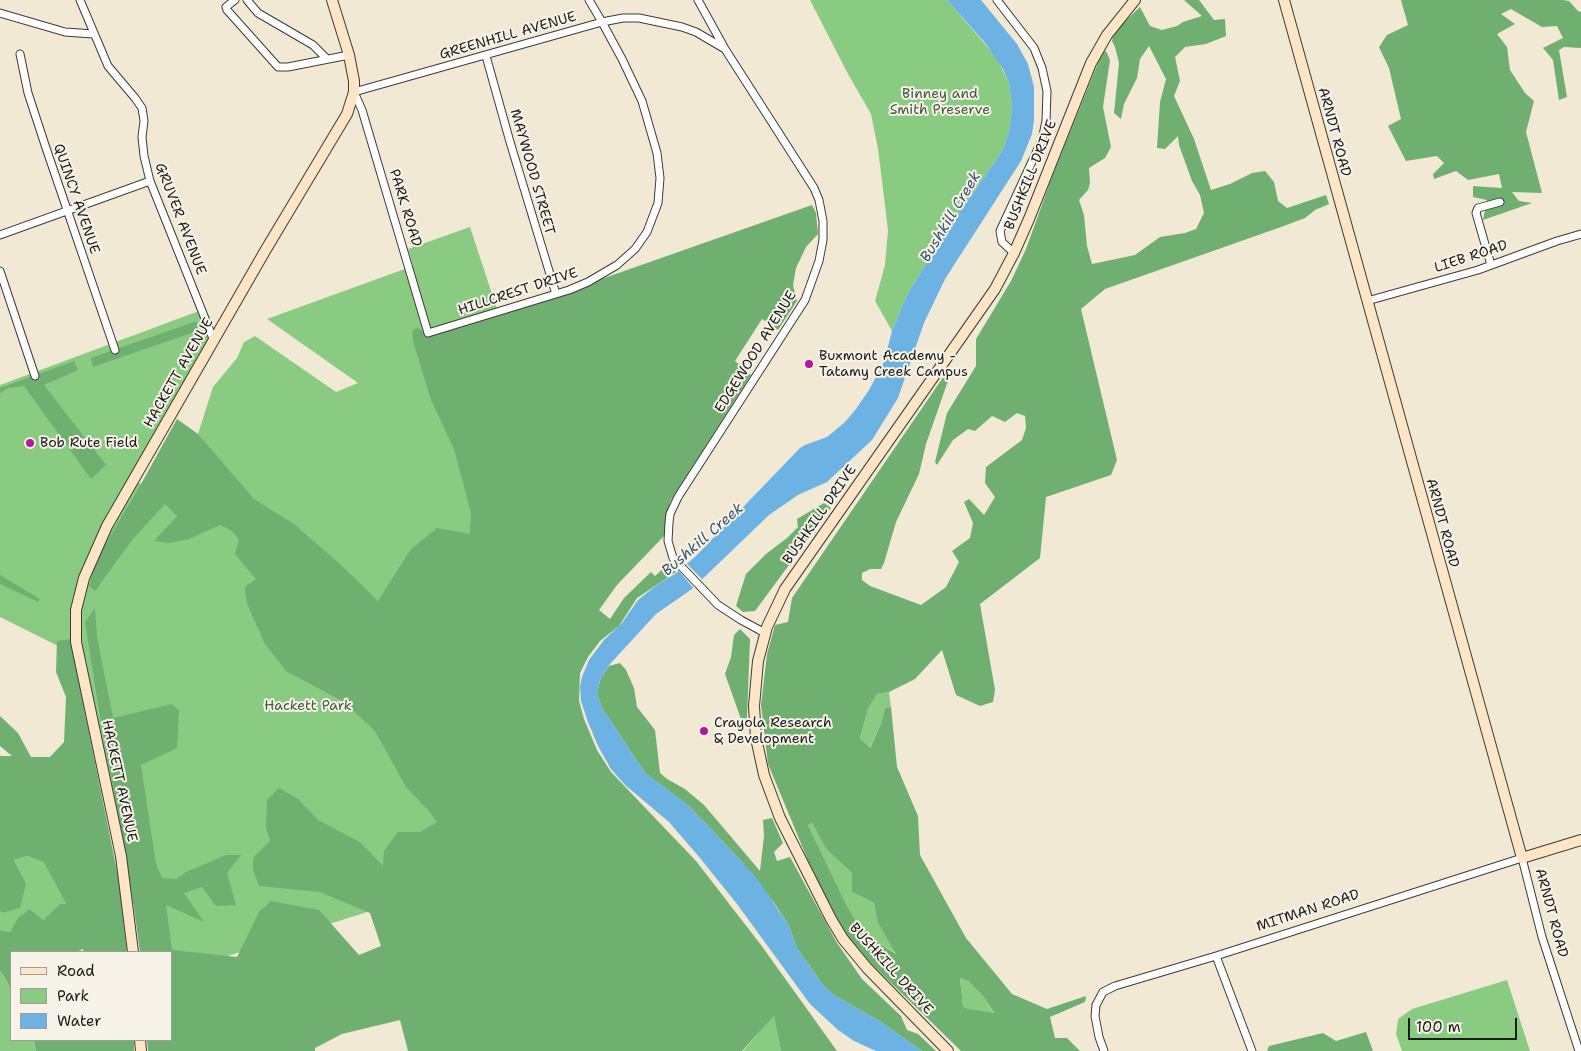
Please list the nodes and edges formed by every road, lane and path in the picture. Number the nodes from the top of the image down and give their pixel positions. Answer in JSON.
{"nodes":[{"id":1,"x":80,"y":0,"type":"edge"},
{"id":2,"x":235,"y":0,"type":"edge"},
{"id":3,"x":247,"y":0,"type":"edge"},
{"id":4,"x":332,"y":0,"type":"edge"},
{"id":5,"x":589,"y":0,"type":"edge"},
{"id":6,"x":698,"y":0,"type":"edge"},
{"id":7,"x":997,"y":0,"type":"edge"},
{"id":8,"x":1135,"y":0,"type":"edge"},
{"id":9,"x":1284,"y":0,"type":"edge"},
{"id":10,"x":0,"y":13,"type":"edge"},
{"id":11,"x":602,"y":22,"type":"junction"},
{"id":12,"x":93,"y":34,"type":"junction"},
{"id":13,"x":725,"y":49,"type":"junction"},
{"id":14,"x":20,"y":54,"type":"dead end"},
{"id":15,"x":349,"y":55,"type":"junction"},
{"id":16,"x":486,"y":56,"type":"junction"},
{"id":17,"x":327,"y":59,"type":"junction"},
{"id":18,"x":354,"y":92,"type":"junction"},
{"id":19,"x":150,"y":181,"type":"junction"},
{"id":20,"x":1500,"y":202,"type":"dead end"},
{"id":21,"x":67,"y":212,"type":"junction"},
{"id":22,"x":1581,"y":234,"type":"edge"},
{"id":23,"x":0,"y":235,"type":"edge"},
{"id":24,"x":1014,"y":253,"type":"junction"},
{"id":25,"x":1491,"y":265,"type":"junction"},
{"id":26,"x":0,"y":271,"type":"edge"},
{"id":27,"x":556,"y":294,"type":"junction"},
{"id":28,"x":1367,"y":301,"type":"junction"},
{"id":29,"x":428,"y":333,"type":"joint"},
{"id":30,"x":214,"y":341,"type":"junction"},
{"id":31,"x":115,"y":350,"type":"dead end"},
{"id":32,"x":35,"y":376,"type":"dead end"},
{"id":33,"x":765,"y":633,"type":"junction"},
{"id":34,"x":1581,"y":840,"type":"edge"},
{"id":35,"x":1522,"y":858,"type":"junction"},
{"id":36,"x":133,"y":951,"type":"edge"},
{"id":37,"x":1216,"y":956,"type":"junction"},
{"id":38,"x":948,"y":1051,"type":"edge"},
{"id":39,"x":1104,"y":1051,"type":"edge"},
{"id":40,"x":1252,"y":1051,"type":"edge"},
{"id":41,"x":1579,"y":1051,"type":"edge"}],
"edges":[{"from":1,"to":12,"type":"street","name":"GRUVER AVENUE"},
{"from":2,"to":17,"type":"street"},
{"from":3,"to":17,"type":"street"},
{"from":4,"to":15,"type":"main road","name":"HACKETT AVENUE"},
{"from":5,"to":11,"type":"street","name":"HILLCREST DRIVE"},
{"from":6,"to":13,"type":"street","name":"EDGEWOOD AVENUE"},
{"from":7,"to":24,"type":"street"},
{"from":8,"to":24,"type":"main road","name":"BUSHKILL DRIVE"},
{"from":9,"to":28,"type":"main road","name":"ARNDT ROAD"},
{"from":10,"to":12,"type":"street"},
{"from":11,"to":13,"type":"street","name":"GREENHILL AVENUE"},
{"from":11,"to":16,"type":"street","name":"GREENHILL AVENUE"},
{"from":11,"to":27,"type":"street","name":"HILLCREST DRIVE"},
{"from":12,"to":19,"type":"street","name":"GRUVER AVENUE"},
{"from":13,"to":33,"type":"street","name":"EDGEWOOD AVENUE"},
{"from":14,"to":21,"type":"street","name":"QUINCY AVENUE"},
{"from":15,"to":17,"type":"street"},
{"from":15,"to":18,"type":"main road","name":"HACKETT AVENUE"},
{"from":16,"to":18,"type":"street","name":"GREENHILL AVENUE"},
{"from":16,"to":27,"type":"street","name":"MAYWOOD STREET"},
{"from":18,"to":29,"type":"street","name":"PARK ROAD"},
{"from":18,"to":30,"type":"main road","name":"HACKETT AVENUE"},
{"from":19,"to":21,"type":"street"},
{"from":19,"to":30,"type":"street","name":"GRUVER AVENUE"},
{"from":20,"to":25,"type":"street"},
{"from":21,"to":23,"type":"street"},
{"from":21,"to":31,"type":"street","name":"QUINCY AVENUE"},
{"from":22,"to":25,"type":"street","name":"LIEB ROAD"},
{"from":24,"to":33,"type":"main road","name":"BUSHKILL DRIVE"},
{"from":25,"to":28,"type":"street","name":"LIEB ROAD"},
{"from":26,"to":32,"type":"street"},
{"from":27,"to":29,"type":"street","name":"HILLCREST DRIVE"},
{"from":28,"to":35,"type":"main road","name":"ARNDT ROAD"},
{"from":30,"to":36,"type":"main road","name":"HACKETT AVENUE"},
{"from":33,"to":38,"type":"main road","name":"BUSHKILL DRIVE"},
{"from":34,"to":35,"type":"main road","name":"MITMAN ROAD"},
{"from":35,"to":37,"type":"street","name":"MITMAN ROAD"},
{"from":35,"to":41,"type":"street","name":"ARNDT ROAD"},
{"from":37,"to":39,"type":"street","name":"MITMAN ROAD"},
{"from":37,"to":40,"type":"street"}]}
